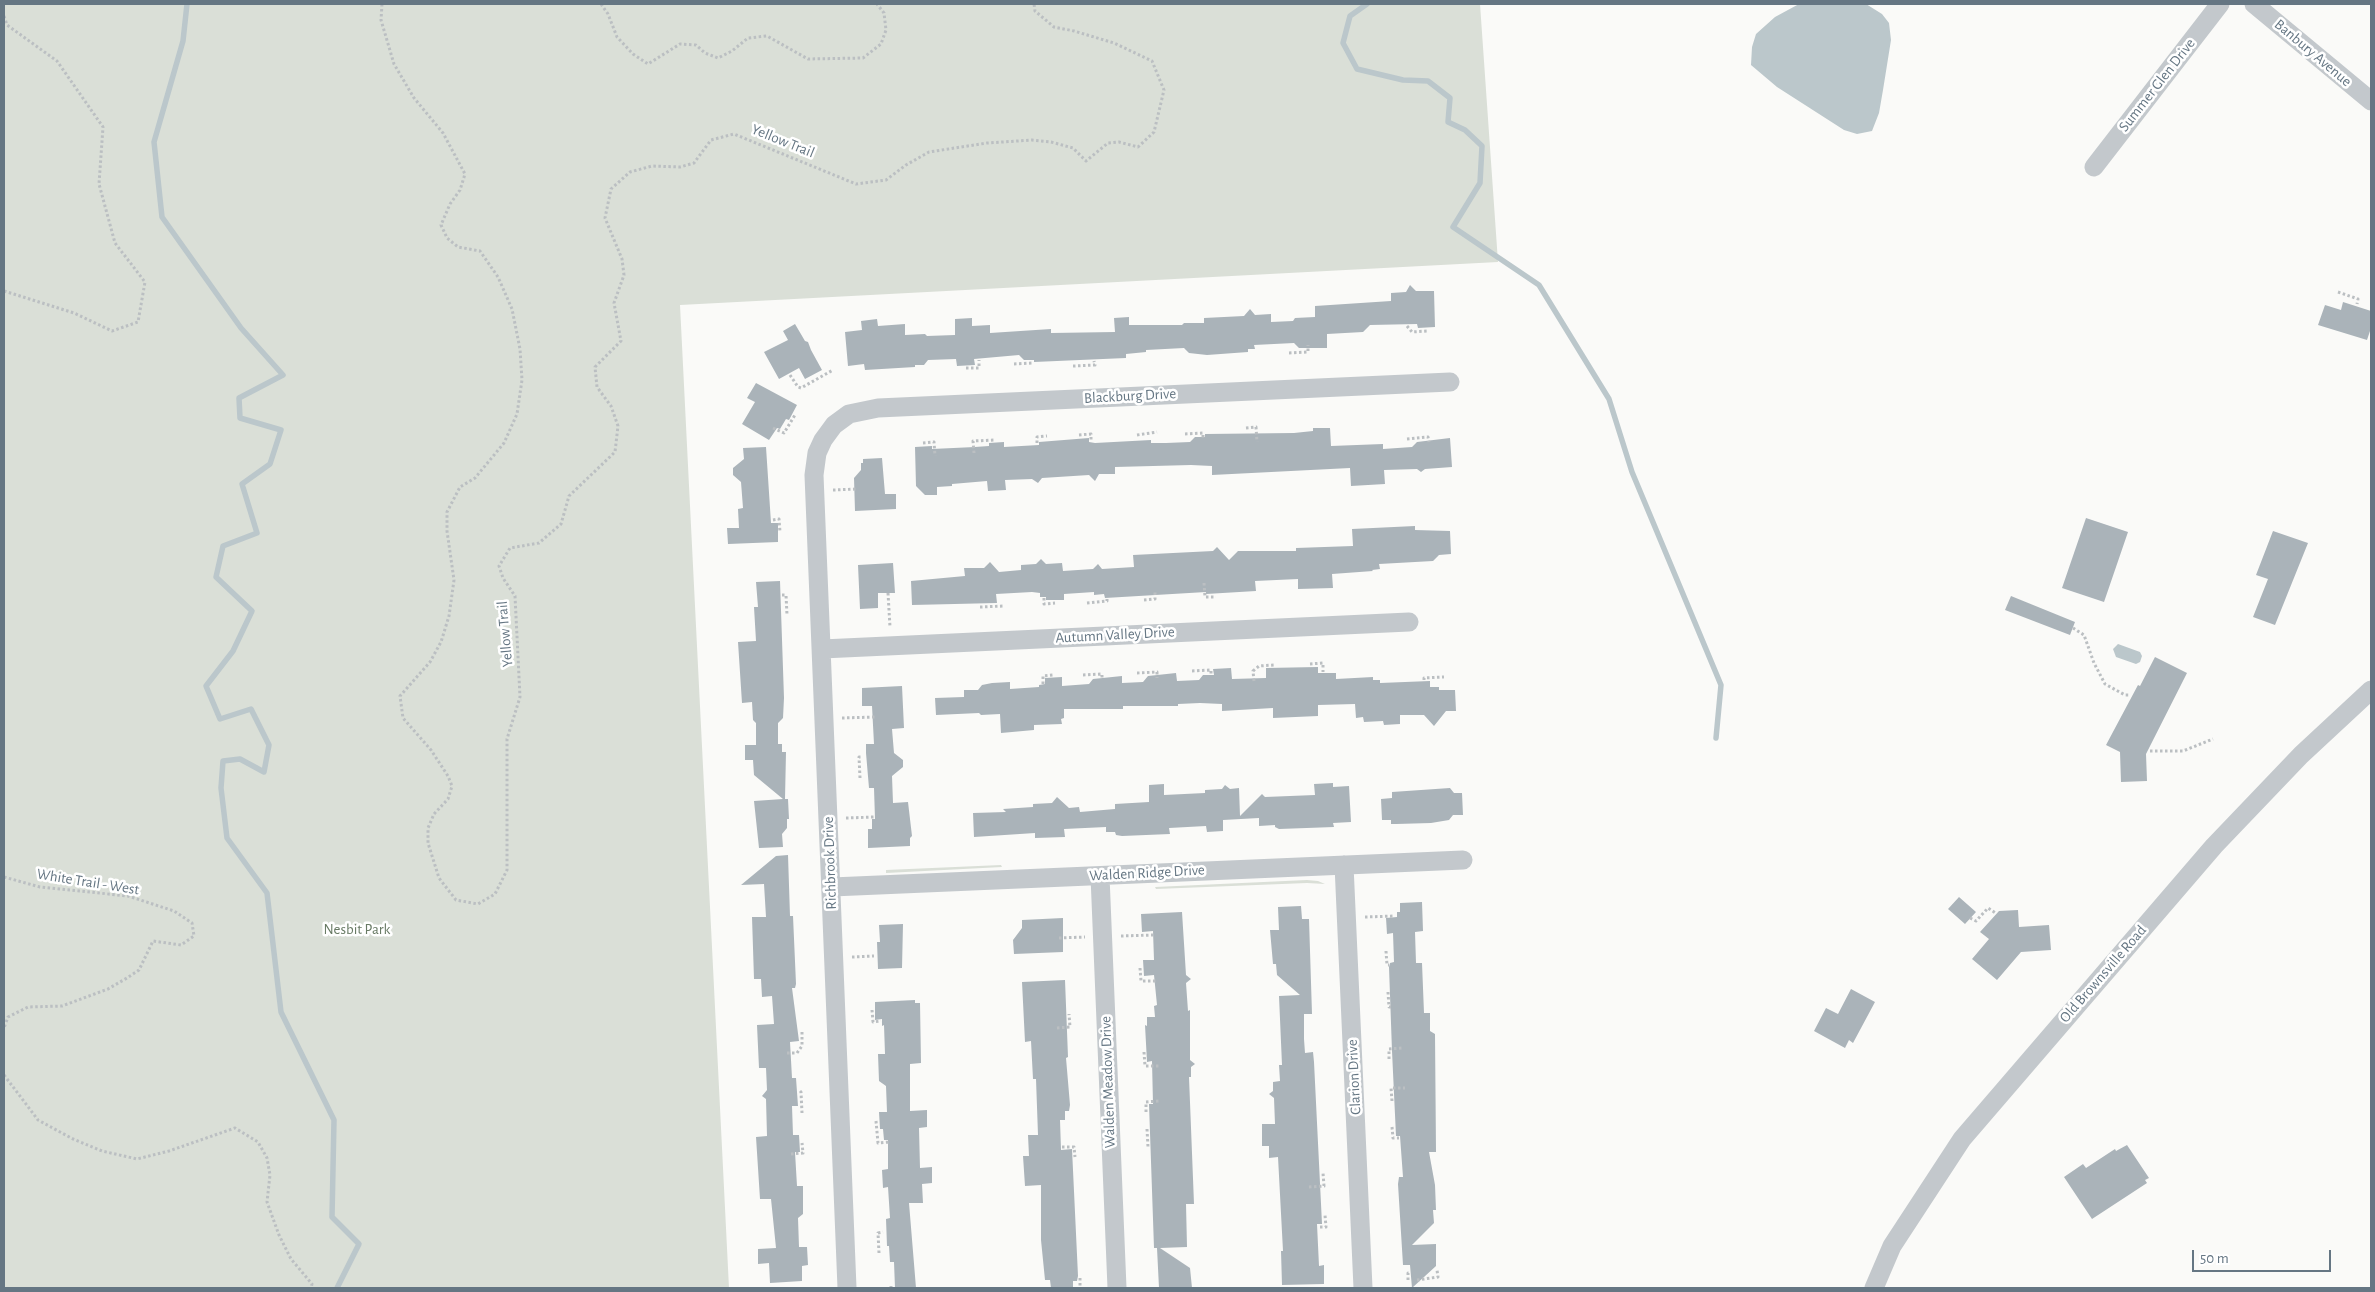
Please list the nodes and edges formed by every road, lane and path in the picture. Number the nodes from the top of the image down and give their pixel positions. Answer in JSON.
{"nodes":[{"id":1,"x":382,"y":4,"type":"edge"},
{"id":2,"x":601,"y":4,"type":"edge"},
{"id":3,"x":877,"y":4,"type":"edge"},
{"id":4,"x":1034,"y":4,"type":"edge"},
{"id":5,"x":2220,"y":4,"type":"edge"},
{"id":6,"x":2254,"y":4,"type":"edge"},
{"id":7,"x":4,"y":16,"type":"edge"},
{"id":8,"x":2371,"y":101,"type":"edge"},
{"id":9,"x":2094,"y":167,"type":"dead end"},
{"id":10,"x":4,"y":291,"type":"edge"},
{"id":11,"x":2338,"y":292,"type":"dead end"},
{"id":12,"x":2357,"y":304,"type":"dead end"},
{"id":13,"x":1407,"y":326,"type":"dead end"},
{"id":14,"x":1427,"y":331,"type":"dead end"},
{"id":15,"x":1308,"y":346,"type":"dead end"},
{"id":16,"x":1289,"y":353,"type":"dead end"},
{"id":17,"x":978,"y":360,"type":"dead end"},
{"id":18,"x":1094,"y":361,"type":"dead end"},
{"id":19,"x":1014,"y":364,"type":"dead end"},
{"id":20,"x":1032,"y":364,"type":"dead end"},
{"id":21,"x":1073,"y":366,"type":"dead end"},
{"id":22,"x":966,"y":368,"type":"dead end"},
{"id":23,"x":833,"y":370,"type":"dead end"},
{"id":24,"x":790,"y":375,"type":"dead end"},
{"id":25,"x":1450,"y":382,"type":"dead end"},
{"id":26,"x":794,"y":415,"type":"dead end"},
{"id":27,"x":773,"y":428,"type":"dead end"},
{"id":28,"x":1246,"y":428,"type":"dead end"},
{"id":29,"x":1157,"y":432,"type":"dead end"},
{"id":30,"x":1184,"y":434,"type":"dead end"},
{"id":31,"x":1079,"y":435,"type":"dead end"},
{"id":32,"x":1136,"y":435,"type":"dead end"},
{"id":33,"x":1047,"y":436,"type":"dead end"},
{"id":34,"x":1203,"y":438,"type":"dead end"},
{"id":35,"x":1407,"y":439,"type":"dead end"},
{"id":36,"x":823,"y":440,"type":"joint"},
{"id":37,"x":994,"y":440,"type":"dead end"},
{"id":38,"x":1091,"y":440,"type":"dead end"},
{"id":39,"x":1257,"y":442,"type":"dead end"},
{"id":40,"x":1429,"y":442,"type":"dead end"},
{"id":41,"x":923,"y":443,"type":"dead end"},
{"id":42,"x":1037,"y":443,"type":"dead end"},
{"id":43,"x":974,"y":453,"type":"dead end"},
{"id":44,"x":935,"y":456,"type":"dead end"},
{"id":45,"x":857,"y":489,"type":"dead end"},
{"id":46,"x":833,"y":490,"type":"dead end"},
{"id":47,"x":773,"y":520,"type":"dead end"},
{"id":48,"x":780,"y":532,"type":"dead end"},
{"id":49,"x":1204,"y":583,"type":"dead end"},
{"id":50,"x":1154,"y":591,"type":"dead end"},
{"id":51,"x":888,"y":593,"type":"dead end"},
{"id":52,"x":782,"y":595,"type":"dead end"},
{"id":53,"x":1216,"y":597,"type":"dead end"},
{"id":54,"x":1044,"y":598,"type":"dead end"},
{"id":55,"x":1107,"y":599,"type":"dead end"},
{"id":56,"x":1144,"y":600,"type":"dead end"},
{"id":57,"x":1055,"y":603,"type":"dead end"},
{"id":58,"x":1087,"y":603,"type":"dead end"},
{"id":59,"x":1004,"y":606,"type":"dead end"},
{"id":60,"x":980,"y":607,"type":"dead end"},
{"id":61,"x":787,"y":616,"type":"dead end"},
{"id":62,"x":1409,"y":622,"type":"dead end"},
{"id":63,"x":2073,"y":628,"type":"dead end"},
{"id":64,"x":890,"y":629,"type":"dead end"},
{"id":65,"x":822,"y":649,"type":"junction"},
{"id":66,"x":1310,"y":664,"type":"dead end"},
{"id":67,"x":1274,"y":665,"type":"dead end"},
{"id":68,"x":1192,"y":671,"type":"dead end"},
{"id":69,"x":1323,"y":672,"type":"dead end"},
{"id":70,"x":1138,"y":673,"type":"dead end"},
{"id":71,"x":1053,"y":675,"type":"dead end"},
{"id":72,"x":1083,"y":675,"type":"dead end"},
{"id":73,"x":1211,"y":676,"type":"dead end"},
{"id":74,"x":1444,"y":677,"type":"dead end"},
{"id":75,"x":1157,"y":678,"type":"dead end"},
{"id":76,"x":1102,"y":680,"type":"dead end"},
{"id":77,"x":1424,"y":680,"type":"dead end"},
{"id":78,"x":1254,"y":681,"type":"dead end"},
{"id":79,"x":1043,"y":684,"type":"dead end"},
{"id":80,"x":2371,"y":690,"type":"edge"},
{"id":81,"x":2129,"y":695,"type":"dead end"},
{"id":82,"x":875,"y":716,"type":"dead end"},
{"id":83,"x":842,"y":718,"type":"dead end"},
{"id":84,"x":2213,"y":739,"type":"dead end"},
{"id":85,"x":2150,"y":751,"type":"dead end"},
{"id":86,"x":863,"y":757,"type":"dead end"},
{"id":87,"x":860,"y":778,"type":"dead end"},
{"id":88,"x":874,"y":817,"type":"dead end"},
{"id":89,"x":846,"y":818,"type":"dead end"},
{"id":90,"x":1463,"y":860,"type":"dead end"},
{"id":91,"x":1344,"y":865,"type":"junction"},
{"id":92,"x":1100,"y":876,"type":"junction"},
{"id":93,"x":4,"y":878,"type":"edge"},
{"id":94,"x":832,"y":887,"type":"junction"},
{"id":95,"x":1997,"y":914,"type":"dead end"},
{"id":96,"x":1395,"y":916,"type":"dead end"},
{"id":97,"x":1365,"y":917,"type":"dead end"},
{"id":98,"x":1970,"y":918,"type":"dead end"},
{"id":99,"x":1153,"y":935,"type":"dead end"},
{"id":100,"x":1120,"y":936,"type":"dead end"},
{"id":101,"x":1085,"y":937,"type":"dead end"},
{"id":102,"x":1059,"y":938,"type":"dead end"},
{"id":103,"x":1386,"y":951,"type":"dead end"},
{"id":104,"x":874,"y":956,"type":"dead end"},
{"id":105,"x":852,"y":957,"type":"dead end"},
{"id":106,"x":1390,"y":965,"type":"dead end"},
{"id":107,"x":1140,"y":968,"type":"dead end"},
{"id":108,"x":1156,"y":981,"type":"dead end"},
{"id":109,"x":1388,"y":992,"type":"dead end"},
{"id":110,"x":1391,"y":1007,"type":"dead end"},
{"id":111,"x":872,"y":1010,"type":"dead end"},
{"id":112,"x":1069,"y":1014,"type":"dead end"},
{"id":113,"x":881,"y":1021,"type":"dead end"},
{"id":114,"x":4,"y":1028,"type":"edge"},
{"id":115,"x":1057,"y":1028,"type":"dead end"},
{"id":116,"x":802,"y":1032,"type":"dead end"},
{"id":117,"x":1402,"y":1048,"type":"dead end"},
{"id":118,"x":1144,"y":1052,"type":"dead end"},
{"id":119,"x":787,"y":1053,"type":"dead end"},
{"id":120,"x":1389,"y":1058,"type":"dead end"},
{"id":121,"x":1160,"y":1066,"type":"dead end"},
{"id":122,"x":4,"y":1075,"type":"edge"},
{"id":123,"x":1405,"y":1088,"type":"dead end"},
{"id":124,"x":800,"y":1091,"type":"dead end"},
{"id":125,"x":1159,"y":1101,"type":"dead end"},
{"id":126,"x":1392,"y":1101,"type":"dead end"},
{"id":127,"x":1146,"y":1112,"type":"dead end"},
{"id":128,"x":802,"y":1113,"type":"dead end"},
{"id":129,"x":876,"y":1121,"type":"dead end"},
{"id":130,"x":1392,"y":1127,"type":"dead end"},
{"id":131,"x":1148,"y":1129,"type":"dead end"},
{"id":132,"x":1399,"y":1138,"type":"dead end"},
{"id":133,"x":890,"y":1142,"type":"dead end"},
{"id":134,"x":802,"y":1143,"type":"dead end"},
{"id":135,"x":1062,"y":1147,"type":"dead end"},
{"id":136,"x":1148,"y":1147,"type":"dead end"},
{"id":137,"x":791,"y":1154,"type":"dead end"},
{"id":138,"x":1075,"y":1157,"type":"dead end"},
{"id":139,"x":1323,"y":1173,"type":"dead end"},
{"id":140,"x":1309,"y":1187,"type":"dead end"},
{"id":141,"x":1325,"y":1216,"type":"dead end"},
{"id":142,"x":1320,"y":1227,"type":"dead end"},
{"id":143,"x":883,"y":1232,"type":"dead end"},
{"id":144,"x":879,"y":1253,"type":"dead end"},
{"id":145,"x":1438,"y":1270,"type":"dead end"},
{"id":146,"x":1410,"y":1273,"type":"dead end"},
{"id":147,"x":1080,"y":1278,"type":"dead end"},
{"id":148,"x":1408,"y":1280,"type":"dead end"},
{"id":149,"x":1417,"y":1280,"type":"dead end"},
{"id":150,"x":310,"y":1288,"type":"edge"},
{"id":151,"x":847,"y":1288,"type":"edge"},
{"id":152,"x":1080,"y":1288,"type":"edge"},
{"id":153,"x":1117,"y":1288,"type":"edge"},
{"id":154,"x":1363,"y":1288,"type":"edge"},
{"id":155,"x":1874,"y":1288,"type":"edge"}],
"edges":[{"from":1,"to":4,"type":"path","name":"Yellow Trail"},
{"from":2,"to":3,"type":"path"},
{"from":5,"to":9,"type":"street","name":"Summer Glen Drive"},
{"from":6,"to":8,"type":"street","name":"Banbury Avenue"},
{"from":7,"to":10,"type":"path"},
{"from":11,"to":12,"type":"path"},
{"from":13,"to":14,"type":"path"},
{"from":15,"to":16,"type":"path"},
{"from":17,"to":22,"type":"path"},
{"from":18,"to":21,"type":"path"},
{"from":19,"to":20,"type":"path"},
{"from":23,"to":24,"type":"path"},
{"from":25,"to":36,"type":"street","name":"Blackburg Drive"},
{"from":26,"to":27,"type":"path"},
{"from":28,"to":39,"type":"path"},
{"from":29,"to":32,"type":"path"},
{"from":30,"to":34,"type":"path"},
{"from":31,"to":38,"type":"path"},
{"from":33,"to":42,"type":"path"},
{"from":35,"to":40,"type":"path"},
{"from":36,"to":65,"type":"street","name":"Richbrook Drive"},
{"from":37,"to":43,"type":"path"},
{"from":41,"to":44,"type":"path"},
{"from":45,"to":46,"type":"path"},
{"from":47,"to":48,"type":"path"},
{"from":49,"to":53,"type":"path"},
{"from":50,"to":56,"type":"path"},
{"from":51,"to":64,"type":"path"},
{"from":52,"to":61,"type":"path"},
{"from":54,"to":57,"type":"path"},
{"from":55,"to":58,"type":"path"},
{"from":59,"to":60,"type":"path"},
{"from":62,"to":65,"type":"street","name":"Autumn Valley Drive"},
{"from":63,"to":81,"type":"path"},
{"from":65,"to":94,"type":"street","name":"Richbrook Drive"},
{"from":66,"to":69,"type":"path"},
{"from":67,"to":78,"type":"path"},
{"from":68,"to":73,"type":"path"},
{"from":70,"to":75,"type":"path"},
{"from":71,"to":79,"type":"path"},
{"from":72,"to":76,"type":"path"},
{"from":74,"to":77,"type":"path"},
{"from":80,"to":155,"type":"street","name":"Old Brownsville Road"},
{"from":82,"to":83,"type":"path"},
{"from":84,"to":85,"type":"path"},
{"from":86,"to":87,"type":"path"},
{"from":88,"to":89,"type":"path"},
{"from":90,"to":91,"type":"street","name":"Walden Ridge Drive"},
{"from":91,"to":92,"type":"street","name":"Walden Ridge Drive"},
{"from":91,"to":154,"type":"street","name":"Clarion Drive"},
{"from":92,"to":94,"type":"street","name":"Walden Ridge Drive"},
{"from":92,"to":153,"type":"street","name":"Walden Meadow Drive"},
{"from":93,"to":114,"type":"path","name":"White Trail - West"},
{"from":94,"to":151,"type":"street","name":"Richbrook Drive"},
{"from":95,"to":98,"type":"path"},
{"from":96,"to":97,"type":"path"},
{"from":99,"to":100,"type":"path"},
{"from":101,"to":102,"type":"path"},
{"from":103,"to":106,"type":"path"},
{"from":104,"to":105,"type":"path"},
{"from":107,"to":108,"type":"path"},
{"from":109,"to":110,"type":"path"},
{"from":111,"to":113,"type":"path"},
{"from":112,"to":115,"type":"path"},
{"from":116,"to":119,"type":"path"},
{"from":117,"to":120,"type":"path"},
{"from":118,"to":121,"type":"path"},
{"from":122,"to":150,"type":"path"},
{"from":123,"to":126,"type":"path"},
{"from":124,"to":128,"type":"path"},
{"from":125,"to":127,"type":"path"},
{"from":129,"to":133,"type":"path"},
{"from":130,"to":132,"type":"path"},
{"from":131,"to":136,"type":"path"},
{"from":134,"to":137,"type":"path"},
{"from":135,"to":138,"type":"path"},
{"from":139,"to":140,"type":"path"},
{"from":141,"to":142,"type":"path"},
{"from":143,"to":144,"type":"path"},
{"from":145,"to":149,"type":"path"},
{"from":146,"to":148,"type":"path"},
{"from":147,"to":152,"type":"path"}]}
